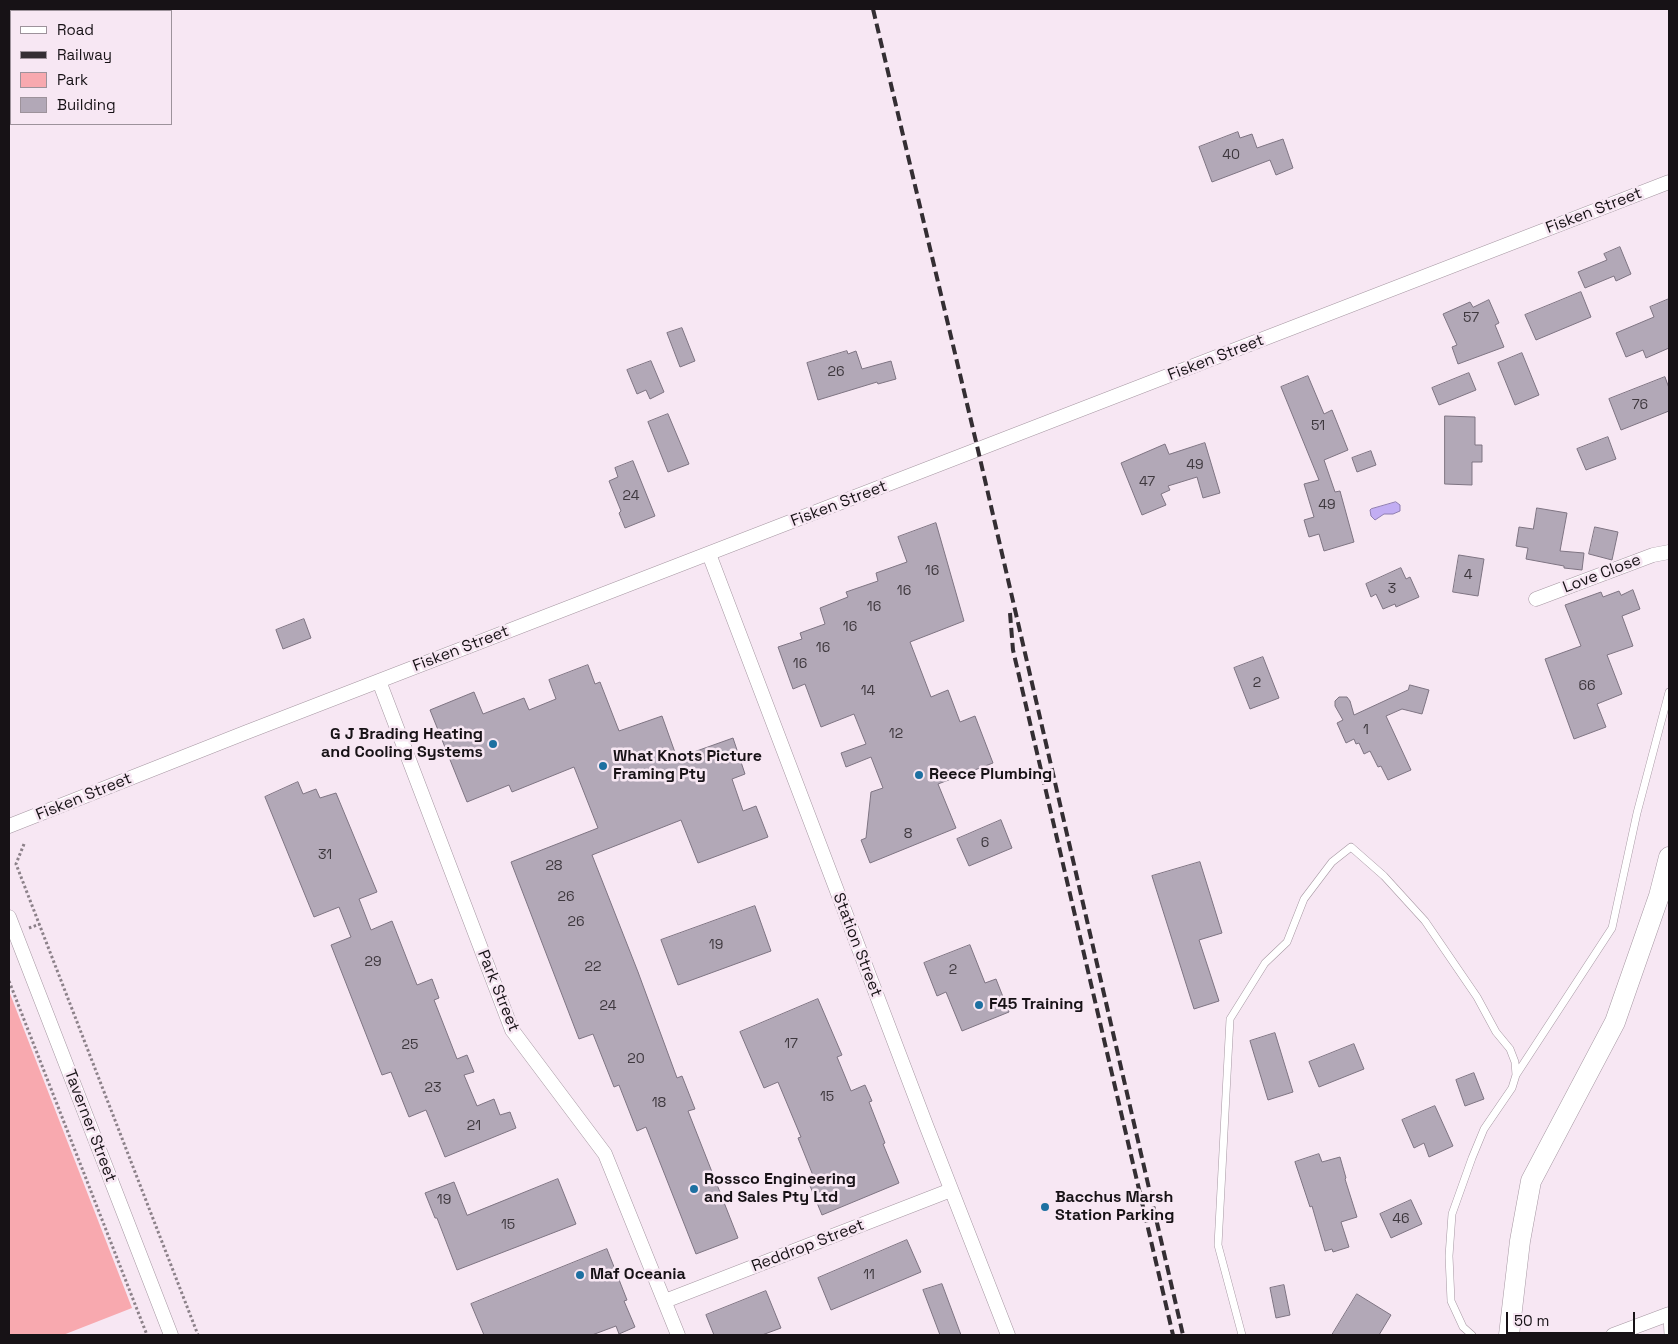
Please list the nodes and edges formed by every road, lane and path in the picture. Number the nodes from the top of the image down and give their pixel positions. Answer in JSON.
{"nodes":[{"id":1,"x":1669,"y":182,"type":"edge"},
{"id":2,"x":1669,"y":552,"type":"edge"},
{"id":3,"x":709,"y":554,"type":"junction"},
{"id":4,"x":1536,"y":599,"type":"dead end"},
{"id":5,"x":379,"y":681,"type":"junction"},
{"id":6,"x":1669,"y":692,"type":"edge"},
{"id":7,"x":9,"y":826,"type":"edge"},
{"id":8,"x":24,"y":844,"type":"dead end"},
{"id":9,"x":1669,"y":857,"type":"edge"},
{"id":10,"x":9,"y":917,"type":"edge"},
{"id":11,"x":9,"y":981,"type":"edge"},
{"id":12,"x":1516,"y":1075,"type":"junction"},
{"id":13,"x":951,"y":1190,"type":"junction"},
{"id":14,"x":665,"y":1301,"type":"junction"},
{"id":15,"x":1668,"y":1314,"type":"edge"},
{"id":16,"x":1463,"y":1327,"type":"junction"},
{"id":17,"x":147,"y":1335,"type":"edge"},
{"id":18,"x":171,"y":1335,"type":"edge"},
{"id":19,"x":198,"y":1335,"type":"edge"},
{"id":20,"x":678,"y":1335,"type":"edge"},
{"id":21,"x":1008,"y":1335,"type":"edge"},
{"id":22,"x":1242,"y":1335,"type":"edge"},
{"id":23,"x":1458,"y":1335,"type":"edge"},
{"id":24,"x":1472,"y":1335,"type":"edge"},
{"id":25,"x":1509,"y":1335,"type":"edge"},
{"id":26,"x":1613,"y":1335,"type":"edge"},
{"id":27,"x":1668,"y":1335,"type":"edge"}],
"edges":[{"from":1,"to":3,"type":"street","name":"Fisken Street"},
{"from":2,"to":4,"type":"street","name":"Love Close"},
{"from":3,"to":5,"type":"street","name":"Fisken Street"},
{"from":3,"to":13,"type":"street","name":"Station Street"},
{"from":5,"to":7,"type":"street","name":"Fisken Street"},
{"from":5,"to":14,"type":"street","name":"Park Street"},
{"from":6,"to":12,"type":"lane"},
{"from":8,"to":19,"type":"path"},
{"from":9,"to":25,"type":"main road"},
{"from":10,"to":18,"type":"street","name":"Taverner Street"},
{"from":11,"to":17,"type":"path"},
{"from":12,"to":16,"type":"lane"},
{"from":12,"to":22,"type":"lane"},
{"from":13,"to":14,"type":"street","name":"Reddrop Street"},
{"from":13,"to":21,"type":"street","name":"Station Street"},
{"from":14,"to":20,"type":"street","name":"Park Street"},
{"from":15,"to":26,"type":"street"},
{"from":15,"to":27,"type":"lane"},
{"from":16,"to":23,"type":"lane"},
{"from":16,"to":24,"type":"lane"}]}
